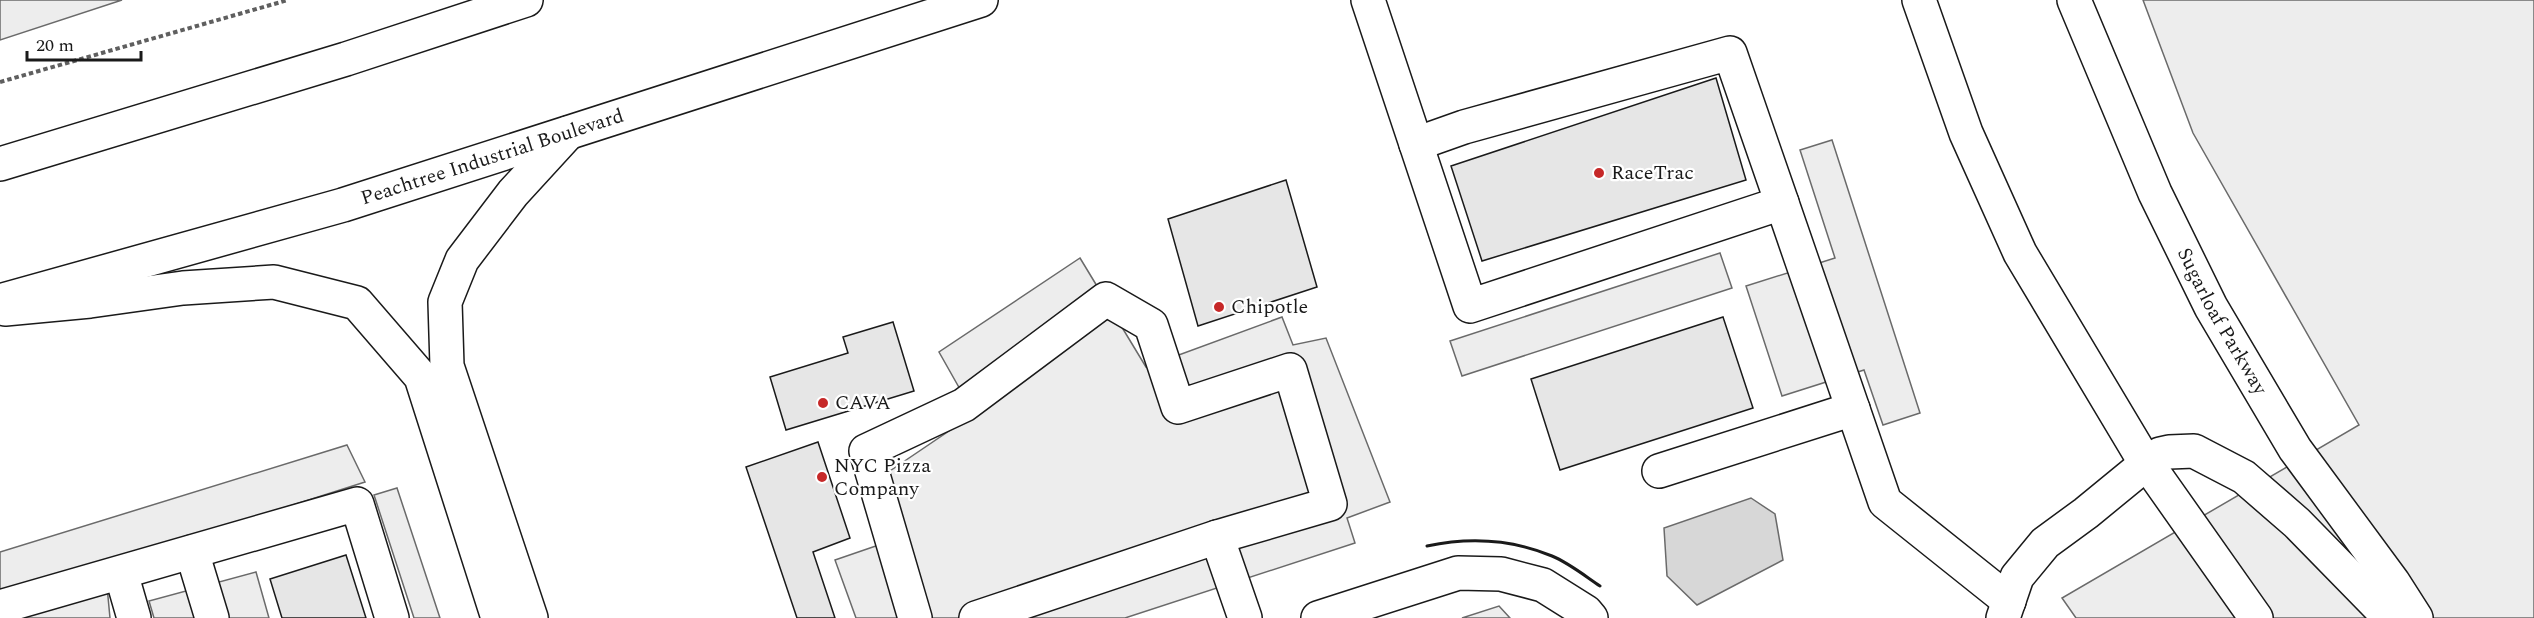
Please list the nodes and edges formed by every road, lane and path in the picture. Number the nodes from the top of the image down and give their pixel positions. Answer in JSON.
{"nodes":[{"id":1,"x":288,"y":0,"type":"edge"},
{"id":2,"x":526,"y":0,"type":"edge"},
{"id":3,"x":981,"y":0,"type":"edge"},
{"id":4,"x":1368,"y":0,"type":"edge"},
{"id":5,"x":1919,"y":0,"type":"edge"},
{"id":6,"x":2074,"y":0,"type":"edge"},
{"id":7,"x":0,"y":82,"type":"edge"},
{"id":8,"x":568,"y":133,"type":"junction"},
{"id":9,"x":1416,"y":144,"type":"junction"},
{"id":10,"x":0,"y":164,"type":"edge"},
{"id":11,"x":1782,"y":203,"type":"junction"},
{"id":12,"x":0,"y":301,"type":"edge"},
{"id":13,"x":0,"y":309,"type":"edge"},
{"id":14,"x":1852,"y":409,"type":"junction"},
{"id":15,"x":2147,"y":463,"type":"junction"},
{"id":16,"x":1659,"y":471,"type":"dead end"},
{"id":17,"x":1216,"y":537,"type":"junction"},
{"id":18,"x":192,"y":552,"type":"junction"},
{"id":19,"x":121,"y":573,"type":"junction"},
{"id":20,"x":0,"y":607,"type":"edge"},
{"id":21,"x":2006,"y":610,"type":"edge"},
{"id":22,"x":2,"y":618,"type":"edge"},
{"id":23,"x":134,"y":618,"type":"edge"},
{"id":24,"x":212,"y":618,"type":"edge"},
{"id":25,"x":392,"y":618,"type":"edge"},
{"id":26,"x":498,"y":618,"type":"edge"},
{"id":27,"x":531,"y":618,"type":"edge"},
{"id":28,"x":915,"y":618,"type":"edge"},
{"id":29,"x":976,"y":618,"type":"edge"},
{"id":30,"x":1245,"y":618,"type":"edge"},
{"id":31,"x":1318,"y":618,"type":"edge"},
{"id":32,"x":1591,"y":618,"type":"edge"},
{"id":33,"x":2256,"y":618,"type":"edge"},
{"id":34,"x":2390,"y":618,"type":"edge"},
{"id":35,"x":2416,"y":618,"type":"edge"}],
"edges":[{"from":1,"to":7,"type":"path"},
{"from":2,"to":10,"type":"main road"},
{"from":3,"to":8,"type":"main road","name":"Peachtree Industrial Boulevard"},
{"from":4,"to":9,"type":"main road"},
{"from":5,"to":15,"type":"main road"},
{"from":6,"to":35,"type":"main road","name":"Sugarloaf Parkway"},
{"from":8,"to":12,"type":"main road","name":"Peachtree Industrial Boulevard"},
{"from":8,"to":27,"type":"main road"},
{"from":9,"to":11,"type":"main road"},
{"from":9,"to":11,"type":"main road"},
{"from":11,"to":14,"type":"main road"},
{"from":13,"to":26,"type":"main road"},
{"from":14,"to":16,"type":"main road"},
{"from":14,"to":21,"type":"main road"},
{"from":15,"to":21,"type":"main road"},
{"from":15,"to":33,"type":"main road"},
{"from":15,"to":34,"type":"main road"},
{"from":17,"to":28,"type":"main road"},
{"from":17,"to":29,"type":"main road"},
{"from":17,"to":30,"type":"main road"},
{"from":18,"to":19,"type":"main road"},
{"from":18,"to":24,"type":"main road"},
{"from":18,"to":25,"type":"main road"},
{"from":19,"to":20,"type":"main road"},
{"from":19,"to":23,"type":"main road"},
{"from":20,"to":22,"type":"main road"},
{"from":31,"to":32,"type":"main road"}]}
